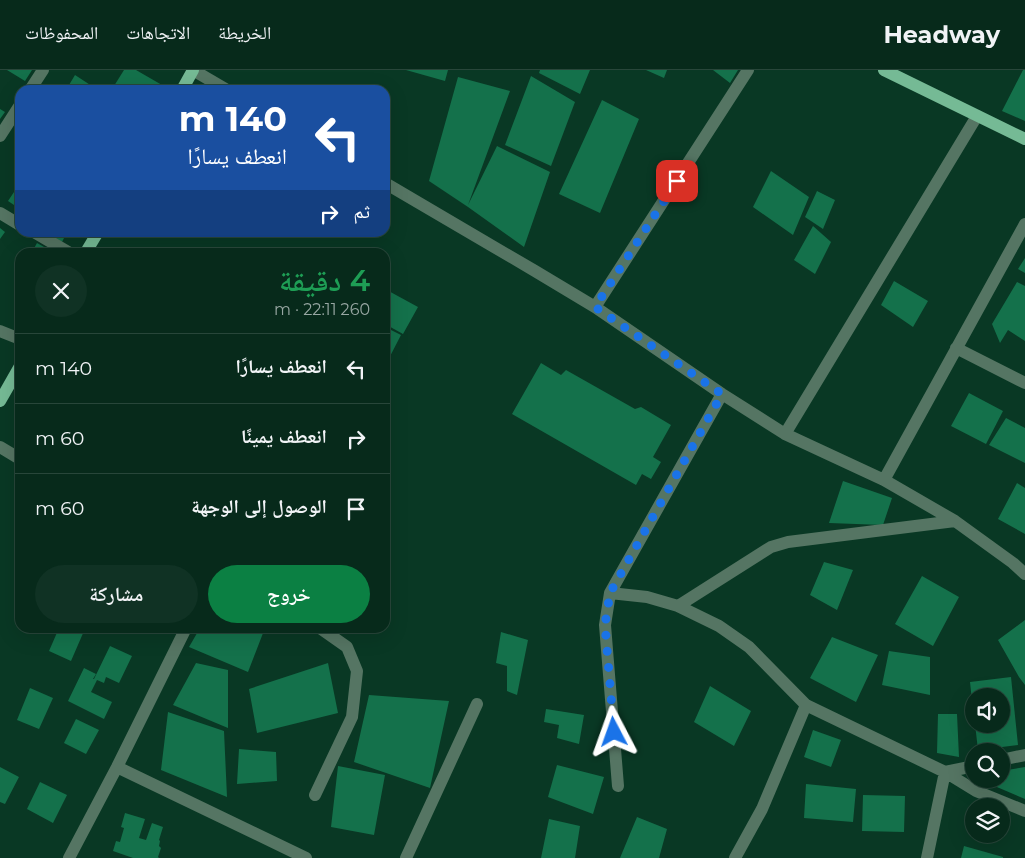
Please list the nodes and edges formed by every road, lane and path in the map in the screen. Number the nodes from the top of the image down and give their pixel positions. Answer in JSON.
{"nodes":[{"id":1,"x":43,"y":70,"type":"edge"},
{"id":2,"x":193,"y":70,"type":"edge"},
{"id":3,"x":748,"y":70,"type":"edge"},
{"id":4,"x":884,"y":70,"type":"edge"},
{"id":5,"x":33,"y":85,"type":"edge"},
{"id":6,"x":185,"y":85,"type":"edge"},
{"id":7,"x":218,"y":85,"type":"edge"},
{"id":8,"x":15,"y":113,"type":"edge"},
{"id":9,"x":978,"y":116,"type":"junction"},
{"id":10,"x":0,"y":136,"type":"edge"},
{"id":11,"x":1025,"y":140,"type":"edge"},
{"id":12,"x":390,"y":186,"type":"edge"},
{"id":13,"x":0,"y":213,"type":"edge"},
{"id":14,"x":15,"y":222,"type":"edge"},
{"id":15,"x":1025,"y":224,"type":"edge"},
{"id":16,"x":42,"y":237,"type":"edge"},
{"id":17,"x":95,"y":237,"type":"edge"},
{"id":18,"x":61,"y":248,"type":"edge"},
{"id":19,"x":88,"y":248,"type":"edge"},
{"id":20,"x":595,"y":307,"type":"junction"},
{"id":21,"x":0,"y":331,"type":"edge"},
{"id":22,"x":15,"y":337,"type":"edge"},
{"id":23,"x":956,"y":348,"type":"junction"},
{"id":24,"x":15,"y":375,"type":"edge"},
{"id":25,"x":1025,"y":383,"type":"edge"},
{"id":26,"x":722,"y":394,"type":"junction"},
{"id":27,"x":0,"y":401,"type":"edge"},
{"id":28,"x":786,"y":434,"type":"junction"},
{"id":29,"x":0,"y":447,"type":"edge"},
{"id":30,"x":15,"y":456,"type":"edge"},
{"id":31,"x":884,"y":480,"type":"junction"},
{"id":32,"x":955,"y":521,"type":"junction"},
{"id":33,"x":1025,"y":574,"type":"edge"},
{"id":34,"x":610,"y":593,"type":"junction"},
{"id":35,"x":678,"y":606,"type":"junction"},
{"id":36,"x":184,"y":633,"type":"edge"},
{"id":37,"x":327,"y":633,"type":"edge"},
{"id":38,"x":477,"y":704,"type":"dead end"},
{"id":39,"x":806,"y":705,"type":"junction"},
{"id":40,"x":1025,"y":755,"type":"edge"},
{"id":41,"x":1010,"y":758,"type":"edge"},
{"id":42,"x":117,"y":767,"type":"junction"},
{"id":43,"x":965,"y":768,"type":"edge"},
{"id":44,"x":944,"y":772,"type":"junction"},
{"id":45,"x":618,"y":786,"type":"dead end"},
{"id":46,"x":314,"y":795,"type":"dead end"},
{"id":47,"x":1025,"y":810,"type":"edge"},
{"id":48,"x":69,"y":858,"type":"edge"},
{"id":49,"x":306,"y":858,"type":"edge"},
{"id":50,"x":406,"y":858,"type":"edge"},
{"id":51,"x":735,"y":858,"type":"edge"},
{"id":52,"x":928,"y":858,"type":"edge"}],
"edges":[{"from":1,"to":5,"type":"street"},
{"from":2,"to":6,"type":"main road"},
{"from":2,"to":7,"type":"street"},
{"from":3,"to":20,"type":"street"},
{"from":4,"to":9,"type":"main road"},
{"from":8,"to":10,"type":"street"},
{"from":9,"to":11,"type":"main road"},
{"from":9,"to":28,"type":"street"},
{"from":12,"to":20,"type":"street"},
{"from":13,"to":14,"type":"street"},
{"from":15,"to":23,"type":"street"},
{"from":16,"to":18,"type":"street"},
{"from":17,"to":19,"type":"main road"},
{"from":20,"to":26,"type":"street"},
{"from":21,"to":22,"type":"street"},
{"from":23,"to":25,"type":"street"},
{"from":23,"to":31,"type":"street"},
{"from":24,"to":27,"type":"main road"},
{"from":26,"to":28,"type":"street"},
{"from":26,"to":34,"type":"street"},
{"from":28,"to":31,"type":"street"},
{"from":29,"to":30,"type":"street"},
{"from":31,"to":32,"type":"street"},
{"from":32,"to":33,"type":"street"},
{"from":32,"to":35,"type":"street"},
{"from":34,"to":35,"type":"street"},
{"from":34,"to":45,"type":"street"},
{"from":35,"to":39,"type":"street"},
{"from":36,"to":42,"type":"street"},
{"from":37,"to":46,"type":"street"},
{"from":38,"to":50,"type":"street"},
{"from":39,"to":44,"type":"street"},
{"from":39,"to":51,"type":"street"},
{"from":40,"to":41,"type":"street"},
{"from":42,"to":48,"type":"street"},
{"from":42,"to":49,"type":"street"},
{"from":43,"to":44,"type":"street"},
{"from":44,"to":47,"type":"street"},
{"from":44,"to":52,"type":"street"}]}
